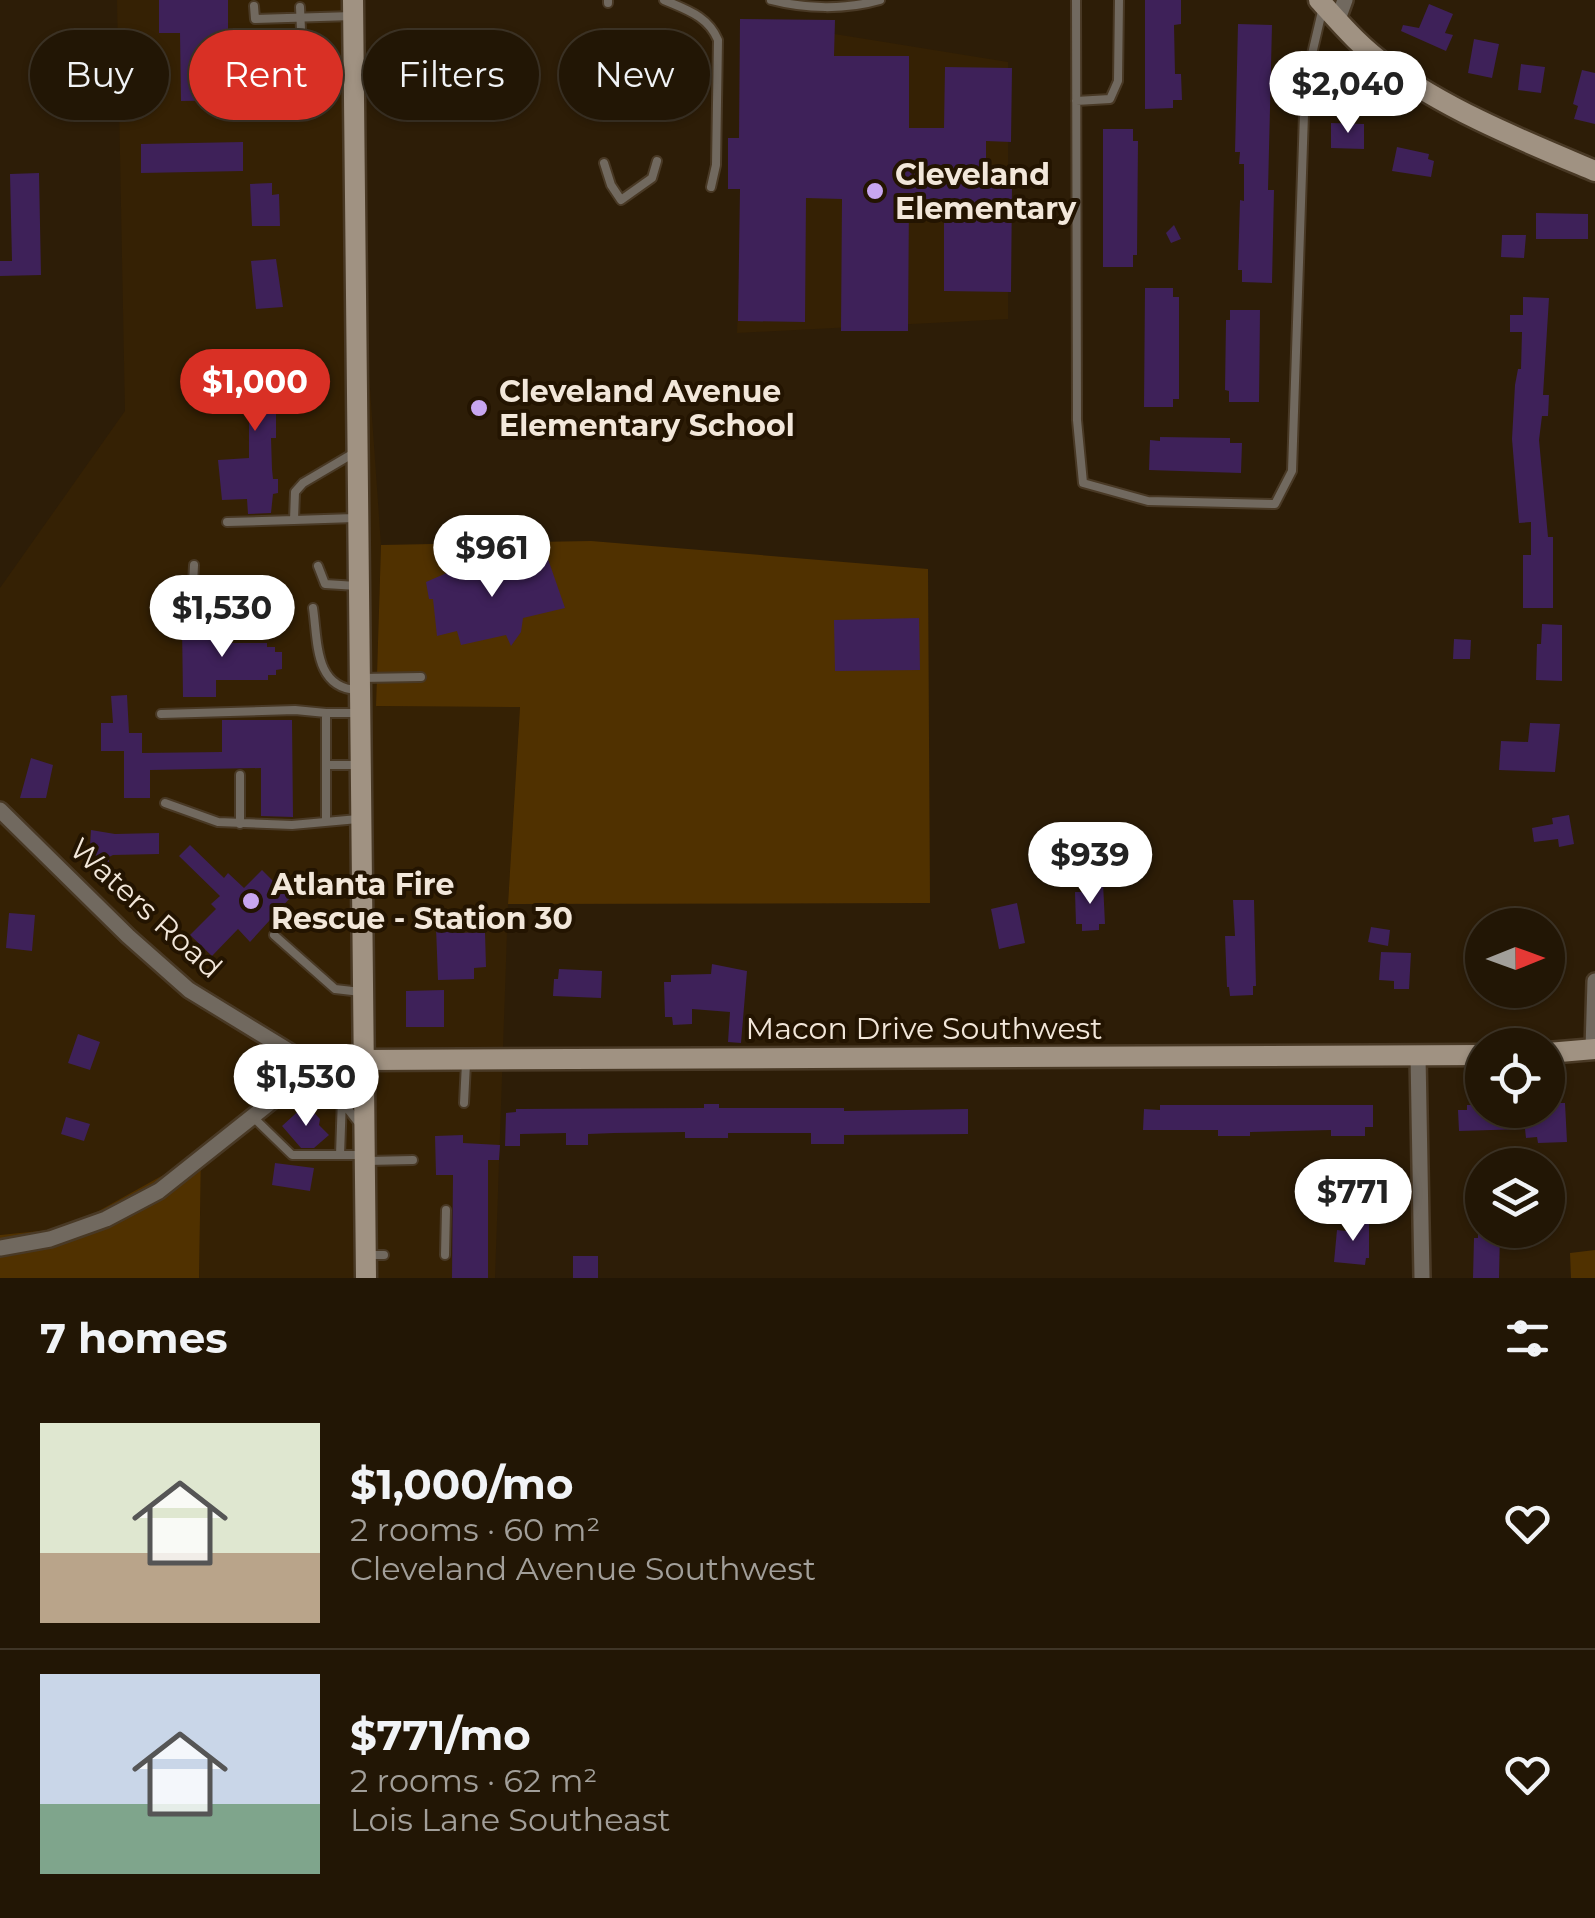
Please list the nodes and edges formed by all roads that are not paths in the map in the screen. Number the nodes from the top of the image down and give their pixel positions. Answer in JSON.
{"nodes":[{"id":1,"x":664,"y":0,"type":"edge"},
{"id":2,"x":771,"y":0,"type":"edge"},
{"id":3,"x":880,"y":0,"type":"edge"},
{"id":4,"x":1076,"y":0,"type":"edge"},
{"id":5,"x":1119,"y":0,"type":"edge"},
{"id":6,"x":1345,"y":0,"type":"edge"},
{"id":7,"x":1321,"y":2,"type":"edge"},
{"id":8,"x":254,"y":6,"type":"dead end"},
{"id":9,"x":300,"y":7,"type":"dead end"},
{"id":10,"x":353,"y":8,"type":"edge"},
{"id":11,"x":300,"y":18,"type":"junction"},
{"id":12,"x":254,"y":20,"type":"junction"},
{"id":13,"x":1337,"y":22,"type":"junction"},
{"id":14,"x":255,"y":30,"type":"edge"},
{"id":15,"x":300,"y":30,"type":"dead end"},
{"id":16,"x":1076,"y":101,"type":"junction"},
{"id":17,"x":657,"y":161,"type":"dead end"},
{"id":18,"x":604,"y":163,"type":"dead end"},
{"id":19,"x":1595,"y":171,"type":"edge"},
{"id":20,"x":711,"y":188,"type":"dead end"},
{"id":21,"x":358,"y":451,"type":"junction"},
{"id":22,"x":359,"y":518,"type":"junction"},
{"id":23,"x":294,"y":520,"type":"junction"},
{"id":24,"x":227,"y":522,"type":"dead end"},
{"id":25,"x":194,"y":565,"type":"dead end"},
{"id":26,"x":318,"y":566,"type":"dead end"},
{"id":27,"x":360,"y":586,"type":"junction"},
{"id":28,"x":192,"y":604,"type":"dead end"},
{"id":29,"x":314,"y":608,"type":"dead end"},
{"id":30,"x":421,"y":677,"type":"dead end"},
{"id":31,"x":361,"y":684,"type":"junction"},
{"id":32,"x":326,"y":713,"type":"junction"},
{"id":33,"x":161,"y":714,"type":"dead end"},
{"id":34,"x":362,"y":714,"type":"junction"},
{"id":35,"x":362,"y":764,"type":"junction"},
{"id":36,"x":326,"y":765,"type":"junction"},
{"id":37,"x":240,"y":774,"type":"dead end"},
{"id":38,"x":165,"y":803,"type":"dead end"},
{"id":39,"x":0,"y":810,"type":"edge"},
{"id":40,"x":326,"y":820,"type":"junction"},
{"id":41,"x":363,"y":820,"type":"junction"},
{"id":42,"x":240,"y":824,"type":"junction"},
{"id":43,"x":274,"y":936,"type":"dead end"},
{"id":44,"x":1595,"y":981,"type":"edge"},
{"id":45,"x":365,"y":992,"type":"junction"},
{"id":46,"x":1594,"y":1049,"type":"edge"},
{"id":47,"x":1565,"y":1052,"type":"edge"},
{"id":48,"x":1465,"y":1054,"type":"edge"},
{"id":49,"x":1418,"y":1055,"type":"junction"},
{"id":50,"x":366,"y":1060,"type":"junction"},
{"id":51,"x":466,"y":1060,"type":"junction"},
{"id":52,"x":315,"y":1067,"type":"junction"},
{"id":53,"x":342,"y":1098,"type":"junction"},
{"id":54,"x":464,"y":1104,"type":"dead end"},
{"id":55,"x":253,"y":1117,"type":"junction"},
{"id":56,"x":366,"y":1134,"type":"junction"},
{"id":57,"x":340,"y":1155,"type":"junction"},
{"id":58,"x":366,"y":1158,"type":"junction"},
{"id":59,"x":413,"y":1160,"type":"dead end"},
{"id":60,"x":446,"y":1210,"type":"dead end"},
{"id":61,"x":0,"y":1248,"type":"edge"},
{"id":62,"x":445,"y":1256,"type":"dead end"},
{"id":63,"x":366,"y":1278,"type":"edge"},
{"id":64,"x":1422,"y":1278,"type":"edge"}],
"edges":[{"from":1,"to":20,"type":"lane"},
{"from":2,"to":3,"type":"lane"},
{"from":4,"to":16,"type":"lane"},
{"from":5,"to":16,"type":"lane"},
{"from":6,"to":13,"type":"street"},
{"from":7,"to":13,"type":"street"},
{"from":7,"to":16,"type":"lane"},
{"from":8,"to":12,"type":"lane"},
{"from":9,"to":11,"type":"lane"},
{"from":10,"to":11,"type":"lane"},
{"from":10,"to":21,"type":"street"},
{"from":11,"to":12,"type":"lane"},
{"from":11,"to":15,"type":"lane"},
{"from":12,"to":14,"type":"lane"},
{"from":13,"to":19,"type":"street"},
{"from":17,"to":18,"type":"lane"},
{"from":21,"to":22,"type":"street"},
{"from":21,"to":23,"type":"lane"},
{"from":22,"to":23,"type":"lane"},
{"from":22,"to":27,"type":"street"},
{"from":23,"to":24,"type":"lane"},
{"from":25,"to":28,"type":"lane"},
{"from":26,"to":27,"type":"lane"},
{"from":27,"to":31,"type":"street"},
{"from":29,"to":31,"type":"lane"},
{"from":30,"to":31,"type":"lane"},
{"from":31,"to":34,"type":"street"},
{"from":32,"to":33,"type":"lane"},
{"from":32,"to":34,"type":"lane"},
{"from":32,"to":36,"type":"lane"},
{"from":34,"to":35,"type":"street"},
{"from":35,"to":36,"type":"lane"},
{"from":35,"to":41,"type":"street"},
{"from":36,"to":40,"type":"lane"},
{"from":37,"to":42,"type":"lane"},
{"from":38,"to":42,"type":"lane"},
{"from":39,"to":52,"type":"street","name":"Waters Road"},
{"from":40,"to":41,"type":"lane"},
{"from":40,"to":42,"type":"lane"},
{"from":41,"to":45,"type":"street"},
{"from":43,"to":45,"type":"lane"},
{"from":44,"to":46,"type":"street"},
{"from":45,"to":50,"type":"street"},
{"from":46,"to":47,"type":"street"},
{"from":48,"to":49,"type":"street","name":"Macon Drive Southwest"},
{"from":49,"to":51,"type":"street","name":"Macon Drive Southwest"},
{"from":49,"to":64,"type":"street"},
{"from":50,"to":51,"type":"street","name":"Macon Drive Southwest"},
{"from":50,"to":52,"type":"street"},
{"from":50,"to":56,"type":"street"},
{"from":51,"to":54,"type":"lane"},
{"from":52,"to":53,"type":"lane"},
{"from":52,"to":55,"type":"street"},
{"from":53,"to":56,"type":"lane"},
{"from":53,"to":57,"type":"lane"},
{"from":55,"to":57,"type":"lane"},
{"from":55,"to":61,"type":"street"},
{"from":56,"to":58,"type":"street"},
{"from":57,"to":58,"type":"lane"},
{"from":58,"to":59,"type":"lane"},
{"from":58,"to":63,"type":"street"},
{"from":60,"to":62,"type":"lane"}]}
